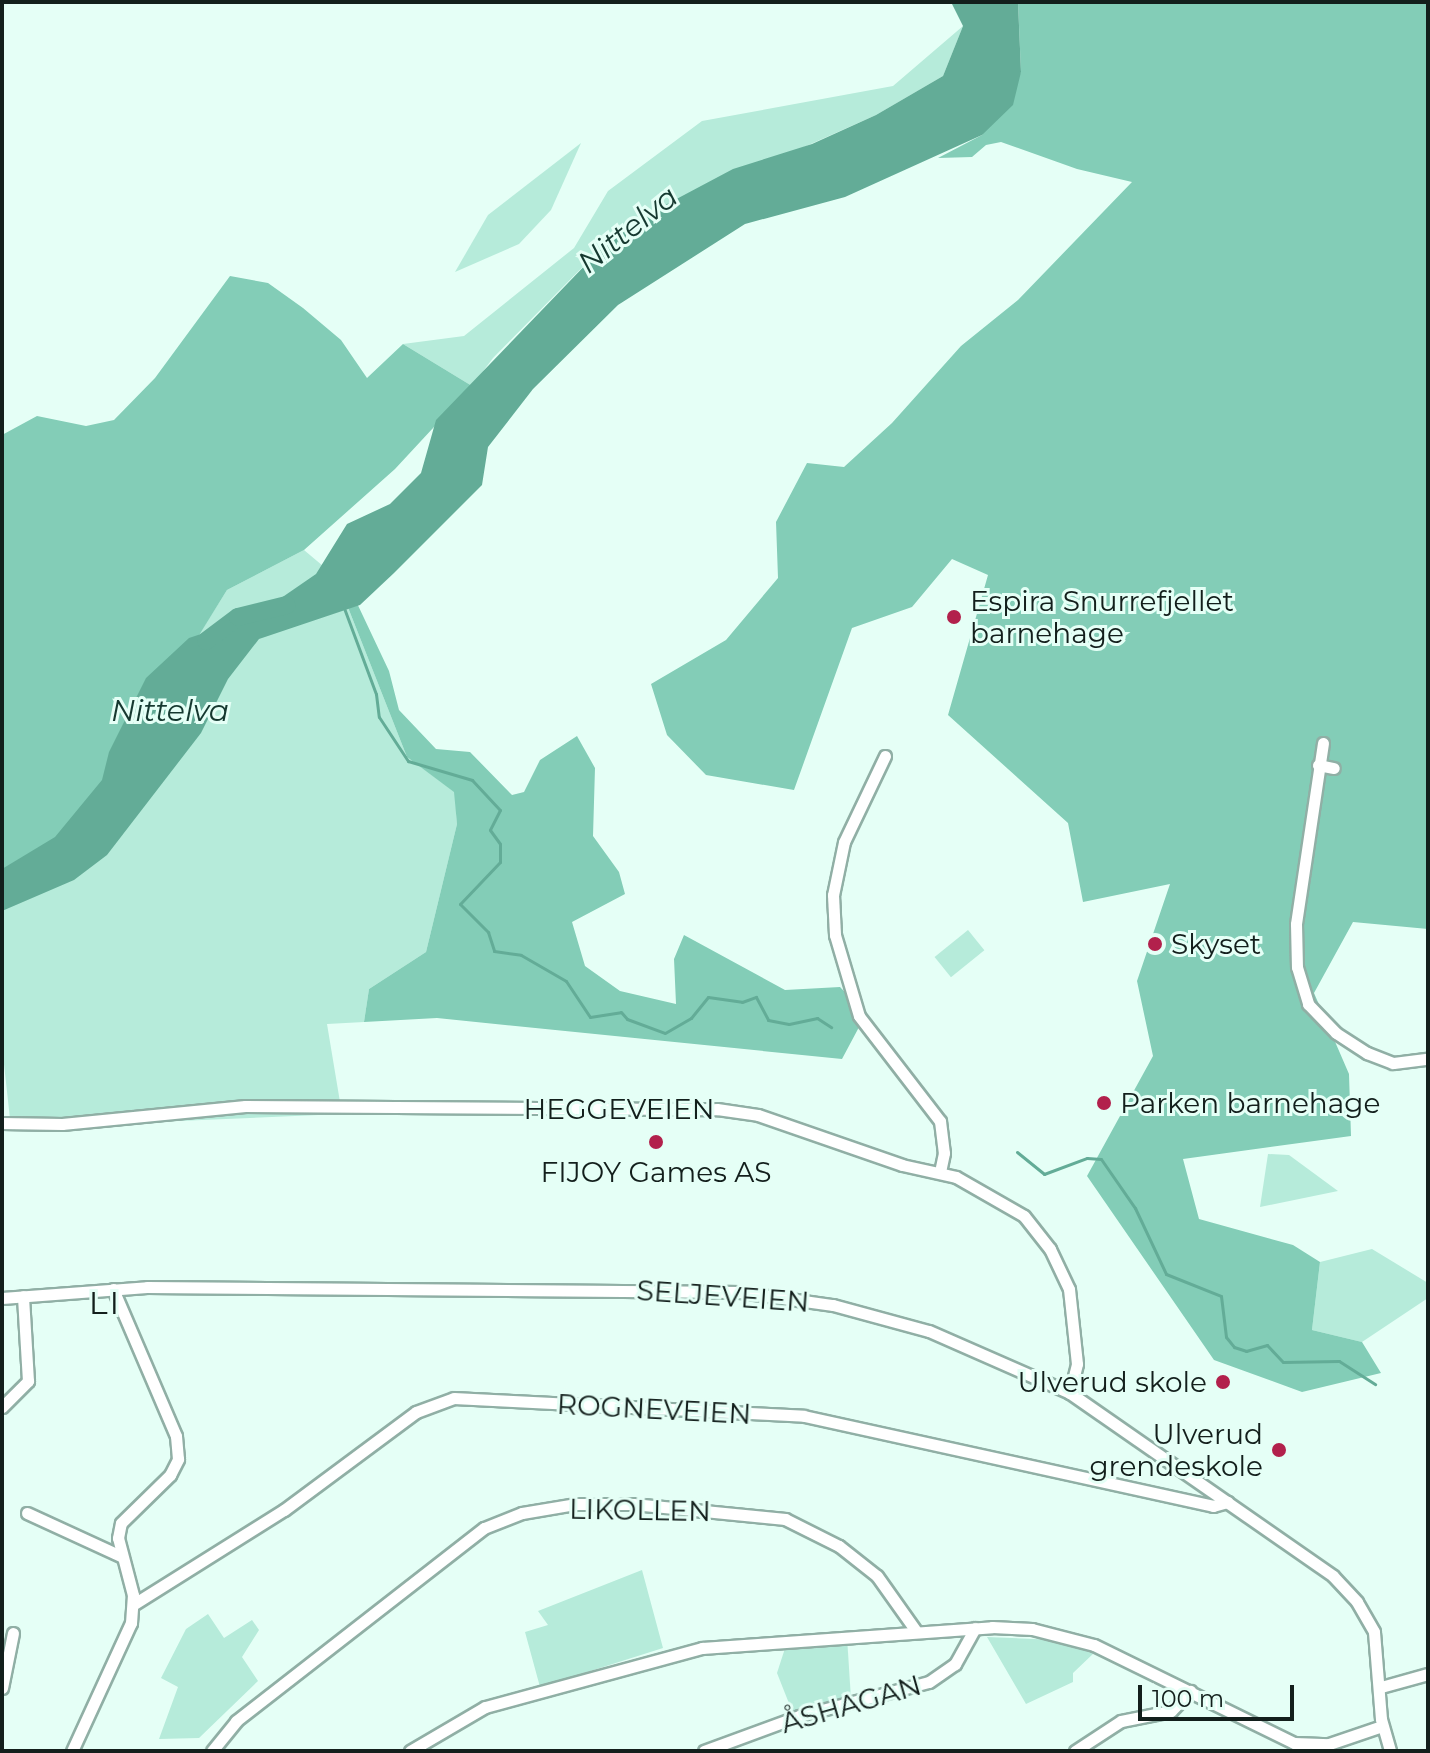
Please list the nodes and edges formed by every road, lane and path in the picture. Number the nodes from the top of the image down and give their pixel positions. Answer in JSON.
{"nodes":[{"id":1,"x":1323,"y":743,"type":"dead end"},
{"id":2,"x":885,"y":756,"type":"dead end"},
{"id":3,"x":1318,"y":765,"type":"junction"},
{"id":4,"x":1334,"y":768,"type":"dead end"},
{"id":5,"x":1428,"y":1059,"type":"edge"},
{"id":6,"x":2,"y":1123,"type":"edge"},
{"id":7,"x":940,"y":1172,"type":"junction"},
{"id":8,"x":113,"y":1289,"type":"junction"},
{"id":9,"x":23,"y":1296,"type":"junction"},
{"id":10,"x":2,"y":1298,"type":"edge"},
{"id":11,"x":1070,"y":1393,"type":"junction"},
{"id":12,"x":2,"y":1407,"type":"edge"},
{"id":13,"x":1227,"y":1502,"type":"junction"},
{"id":14,"x":27,"y":1513,"type":"dead end"},
{"id":15,"x":121,"y":1556,"type":"junction"},
{"id":16,"x":134,"y":1604,"type":"junction"},
{"id":17,"x":975,"y":1628,"type":"junction"},
{"id":18,"x":916,"y":1631,"type":"junction"},
{"id":19,"x":13,"y":1633,"type":"dead end"},
{"id":20,"x":1428,"y":1674,"type":"edge"},
{"id":21,"x":1381,"y":1687,"type":"junction"},
{"id":22,"x":2,"y":1688,"type":"edge"},
{"id":23,"x":1190,"y":1691,"type":"junction"},
{"id":24,"x":1382,"y":1726,"type":"junction"},
{"id":25,"x":72,"y":1751,"type":"edge"},
{"id":26,"x":212,"y":1751,"type":"edge"},
{"id":27,"x":410,"y":1751,"type":"edge"},
{"id":28,"x":704,"y":1751,"type":"edge"},
{"id":29,"x":1075,"y":1751,"type":"edge"},
{"id":30,"x":1390,"y":1751,"type":"edge"}],
"edges":[{"from":1,"to":3,"type":"street"},
{"from":2,"to":7,"type":"street"},
{"from":3,"to":4,"type":"street"},
{"from":3,"to":5,"type":"street"},
{"from":6,"to":7,"type":"street","name":"HEGGEVEIEN"},
{"from":7,"to":11,"type":"street","name":"HEGGEVEIEN"},
{"from":8,"to":9,"type":"street","name":"SELJEVEIEN"},
{"from":8,"to":11,"type":"street","name":"SELJEVEIEN"},
{"from":8,"to":15,"type":"street"},
{"from":9,"to":10,"type":"street","name":"SELJEVEIEN"},
{"from":9,"to":12,"type":"street"},
{"from":11,"to":13,"type":"street","name":"SELJEVEIEN"},
{"from":13,"to":16,"type":"street","name":"ROGNEVEIEN"},
{"from":13,"to":21,"type":"street","name":"SELJEVEIEN"},
{"from":14,"to":15,"type":"street"},
{"from":15,"to":16,"type":"street"},
{"from":16,"to":25,"type":"street"},
{"from":17,"to":18,"type":"street"},
{"from":17,"to":23,"type":"street"},
{"from":17,"to":28,"type":"street","name":"ÅSHAGAN"},
{"from":18,"to":26,"type":"street","name":"LIKOLLEN"},
{"from":18,"to":27,"type":"street"},
{"from":19,"to":22,"type":"street"},
{"from":20,"to":21,"type":"street"},
{"from":21,"to":24,"type":"street","name":"SELJEVEIEN"},
{"from":23,"to":24,"type":"street"},
{"from":23,"to":29,"type":"street"},
{"from":24,"to":30,"type":"street"}]}
